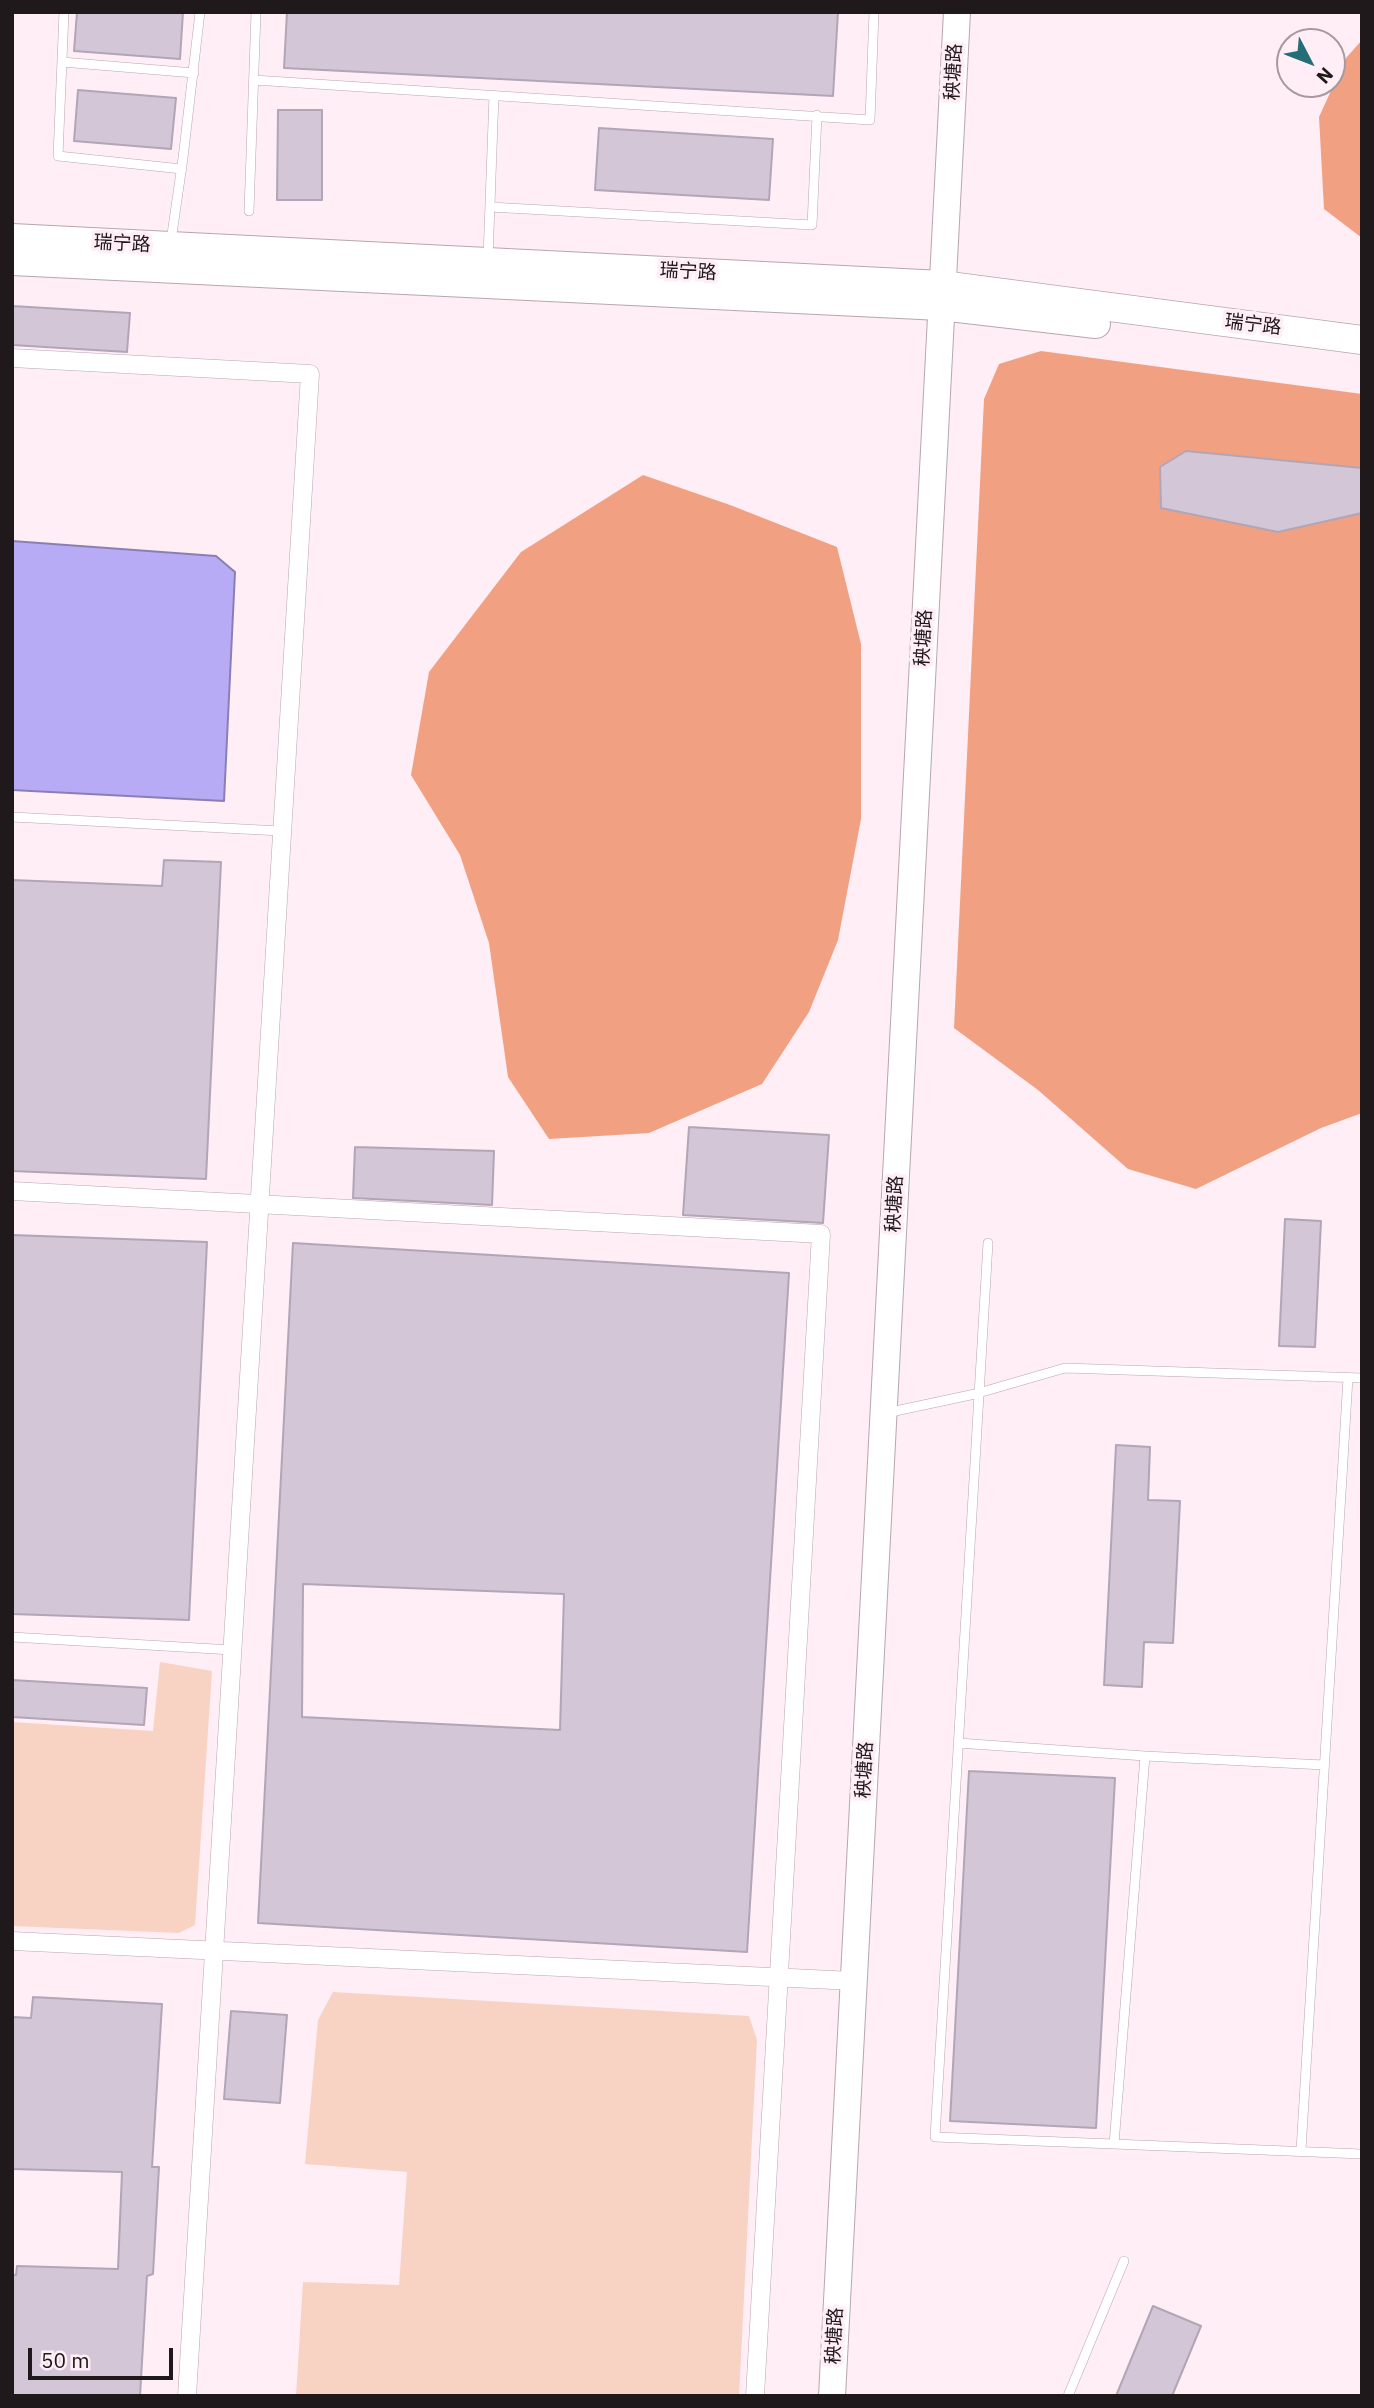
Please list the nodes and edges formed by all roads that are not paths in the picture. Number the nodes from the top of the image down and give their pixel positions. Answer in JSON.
{"nodes":[{"id":1,"x":64,"y":12,"type":"edge"},
{"id":2,"x":200,"y":12,"type":"edge"},
{"id":3,"x":256,"y":12,"type":"edge"},
{"id":4,"x":874,"y":12,"type":"edge"},
{"id":5,"x":957,"y":12,"type":"edge"},
{"id":6,"x":62,"y":62,"type":"junction"},
{"id":7,"x":194,"y":73,"type":"junction"},
{"id":8,"x":254,"y":80,"type":"junction"},
{"id":9,"x":495,"y":95,"type":"junction"},
{"id":10,"x":817,"y":115,"type":"junction"},
{"id":11,"x":182,"y":169,"type":"junction"},
{"id":12,"x":490,"y":207,"type":"junction"},
{"id":13,"x":249,"y":211,"type":"dead end"},
{"id":14,"x":12,"y":238,"type":"edge"},
{"id":15,"x":170,"y":246,"type":"junction"},
{"id":16,"x":12,"y":261,"type":"edge"},
{"id":17,"x":488,"y":273,"type":"junction"},
{"id":18,"x":942,"y":296,"type":"junction"},
{"id":19,"x":1362,"y":340,"type":"edge"},
{"id":20,"x":1362,"y":357,"type":"edge"},
{"id":21,"x":12,"y":358,"type":"edge"},
{"id":22,"x":12,"y":817,"type":"edge"},
{"id":23,"x":281,"y":831,"type":"junction"},
{"id":24,"x":12,"y":1191,"type":"edge"},
{"id":25,"x":258,"y":1204,"type":"junction"},
{"id":26,"x":988,"y":1243,"type":"dead end"},
{"id":27,"x":1348,"y":1378,"type":"junction"},
{"id":28,"x":1362,"y":1378,"type":"edge"},
{"id":29,"x":979,"y":1393,"type":"junction"},
{"id":30,"x":884,"y":1413,"type":"junction"},
{"id":31,"x":12,"y":1637,"type":"edge"},
{"id":32,"x":232,"y":1650,"type":"junction"},
{"id":33,"x":958,"y":1743,"type":"junction"},
{"id":34,"x":1145,"y":1756,"type":"junction"},
{"id":35,"x":1324,"y":1765,"type":"junction"},
{"id":36,"x":12,"y":1941,"type":"edge"},
{"id":37,"x":214,"y":1951,"type":"junction"},
{"id":38,"x":778,"y":1978,"type":"junction"},
{"id":39,"x":854,"y":1981,"type":"junction"},
{"id":40,"x":1114,"y":2144,"type":"junction"},
{"id":41,"x":1301,"y":2150,"type":"junction"},
{"id":42,"x":1362,"y":2154,"type":"edge"},
{"id":43,"x":1124,"y":2261,"type":"dead end"},
{"id":44,"x":187,"y":2396,"type":"edge"},
{"id":45,"x":755,"y":2396,"type":"edge"},
{"id":46,"x":832,"y":2396,"type":"edge"},
{"id":47,"x":1068,"y":2396,"type":"edge"}],
"edges":[{"from":1,"to":6,"type":"lane"},
{"from":2,"to":7,"type":"lane"},
{"from":3,"to":8,"type":"lane"},
{"from":4,"to":10,"type":"lane"},
{"from":5,"to":18,"type":"main road","name":"秧塘路"},
{"from":6,"to":7,"type":"lane"},
{"from":6,"to":11,"type":"lane"},
{"from":7,"to":11,"type":"lane"},
{"from":8,"to":9,"type":"lane"},
{"from":8,"to":13,"type":"lane"},
{"from":9,"to":10,"type":"lane"},
{"from":9,"to":12,"type":"lane"},
{"from":10,"to":12,"type":"lane"},
{"from":11,"to":15,"type":"lane"},
{"from":12,"to":17,"type":"lane"},
{"from":14,"to":15,"type":"main road","name":"瑞宁路"},
{"from":15,"to":17,"type":"main road","name":"瑞宁路"},
{"from":16,"to":17,"type":"main road","name":"瑞宁路"},
{"from":17,"to":18,"type":"main road","name":"瑞宁路"},
{"from":18,"to":19,"type":"main road","name":"瑞宁路"},
{"from":18,"to":20,"type":"main road","name":"瑞宁路"},
{"from":18,"to":30,"type":"main road","name":"秧塘路"},
{"from":21,"to":23,"type":"street"},
{"from":22,"to":23,"type":"lane"},
{"from":23,"to":25,"type":"street"},
{"from":24,"to":25,"type":"street"},
{"from":25,"to":32,"type":"street"},
{"from":25,"to":38,"type":"street"},
{"from":26,"to":29,"type":"lane"},
{"from":27,"to":28,"type":"lane"},
{"from":27,"to":29,"type":"lane"},
{"from":27,"to":35,"type":"lane"},
{"from":29,"to":30,"type":"lane"},
{"from":29,"to":33,"type":"lane"},
{"from":30,"to":39,"type":"main road","name":"秧塘路"},
{"from":31,"to":32,"type":"lane"},
{"from":32,"to":37,"type":"street"},
{"from":33,"to":34,"type":"lane"},
{"from":33,"to":40,"type":"lane"},
{"from":34,"to":35,"type":"lane"},
{"from":34,"to":40,"type":"lane"},
{"from":35,"to":41,"type":"lane"},
{"from":36,"to":37,"type":"street"},
{"from":37,"to":38,"type":"street"},
{"from":37,"to":44,"type":"street"},
{"from":38,"to":39,"type":"street"},
{"from":38,"to":45,"type":"street"},
{"from":39,"to":46,"type":"main road","name":"秧塘路"},
{"from":40,"to":41,"type":"lane"},
{"from":41,"to":42,"type":"lane"},
{"from":43,"to":47,"type":"lane"}]}
